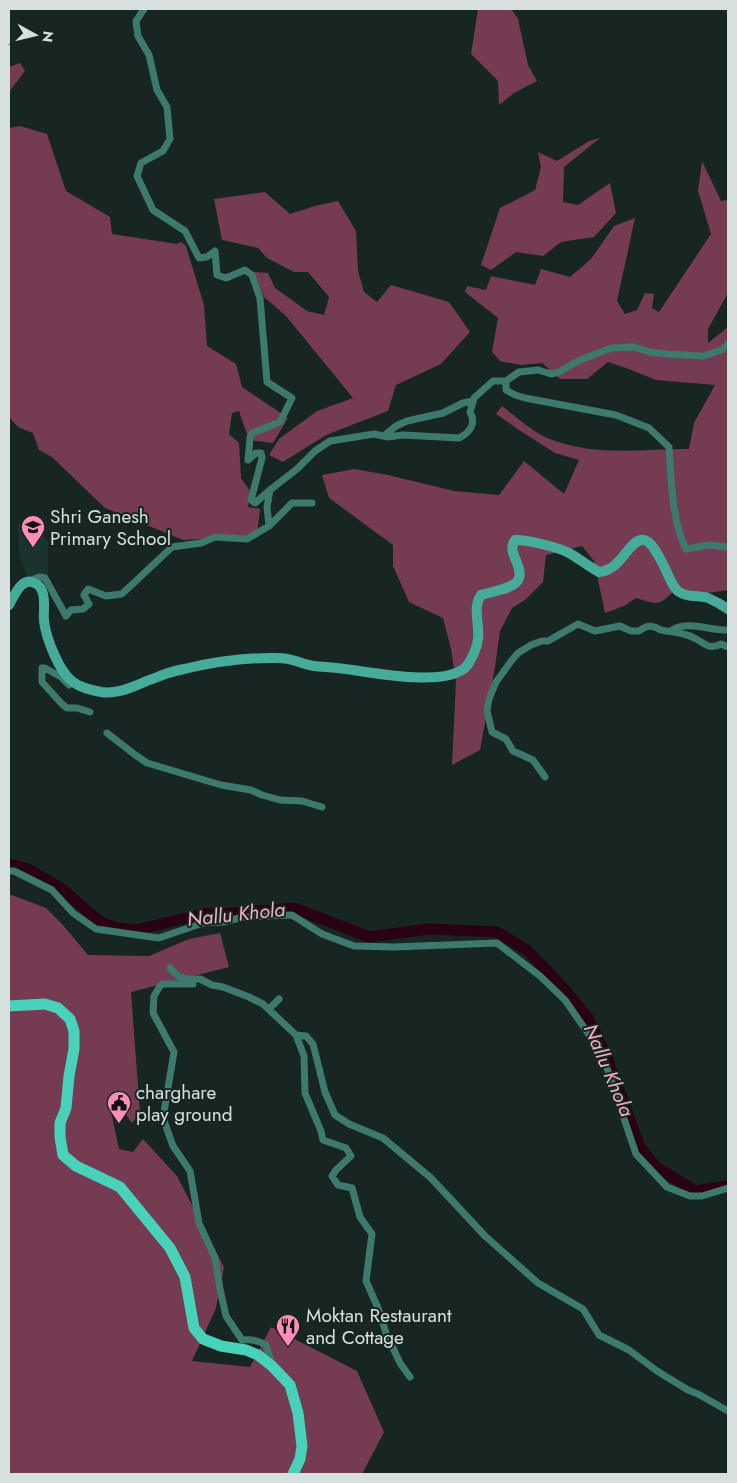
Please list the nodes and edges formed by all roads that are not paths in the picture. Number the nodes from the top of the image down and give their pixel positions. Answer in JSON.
{"nodes":[{"id":1,"x":144,"y":9,"type":"edge"},
{"id":2,"x":728,"y":344,"type":"edge"},
{"id":3,"x":506,"y":381,"type":"junction"},
{"id":4,"x":473,"y":401,"type":"junction"},
{"id":5,"x":385,"y":435,"type":"junction"},
{"id":6,"x":270,"y":490,"type":"junction"},
{"id":7,"x":312,"y":503,"type":"dead end"},
{"id":8,"x":269,"y":526,"type":"junction"},
{"id":9,"x":728,"y":547,"type":"edge"},
{"id":10,"x":30,"y":581,"type":"junction"},
{"id":11,"x":9,"y":604,"type":"edge"},
{"id":12,"x":728,"y":609,"type":"edge"},
{"id":13,"x":672,"y":630,"type":"junction"},
{"id":14,"x":728,"y":630,"type":"edge"},
{"id":15,"x":728,"y":647,"type":"edge"},
{"id":16,"x":82,"y":687,"type":"junction"},
{"id":17,"x":90,"y":712,"type":"dead end"},
{"id":18,"x":107,"y":733,"type":"dead end"},
{"id":19,"x":545,"y":777,"type":"dead end"},
{"id":20,"x":322,"y":807,"type":"dead end"},
{"id":21,"x":9,"y":871,"type":"edge"},
{"id":22,"x":170,"y":968,"type":"dead end"},
{"id":23,"x":208,"y":984,"type":"junction"},
{"id":24,"x":279,"y":999,"type":"dead end"},
{"id":25,"x":9,"y":1006,"type":"edge"},
{"id":26,"x":270,"y":1009,"type":"junction"},
{"id":27,"x":296,"y":1035,"type":"junction"},
{"id":28,"x":728,"y":1188,"type":"edge"},
{"id":29,"x":272,"y":1366,"type":"junction"},
{"id":30,"x":410,"y":1377,"type":"dead end"},
{"id":31,"x":728,"y":1411,"type":"edge"},
{"id":32,"x":293,"y":1474,"type":"edge"}],
"edges":[{"from":1,"to":6,"type":"street"},
{"from":2,"to":3,"type":"street"},
{"from":3,"to":4,"type":"street"},
{"from":3,"to":9,"type":"street"},
{"from":4,"to":5,"type":"street"},
{"from":4,"to":5,"type":"street"},
{"from":5,"to":6,"type":"street"},
{"from":6,"to":8,"type":"street"},
{"from":7,"to":8,"type":"street"},
{"from":8,"to":10,"type":"street"},
{"from":10,"to":11,"type":"main road"},
{"from":10,"to":16,"type":"main road"},
{"from":12,"to":16,"type":"main road"},
{"from":13,"to":14,"type":"street"},
{"from":13,"to":15,"type":"street"},
{"from":13,"to":19,"type":"street"},
{"from":16,"to":17,"type":"street"},
{"from":18,"to":20,"type":"street"},
{"from":21,"to":28,"type":"street"},
{"from":22,"to":23,"type":"street"},
{"from":23,"to":26,"type":"street"},
{"from":23,"to":29,"type":"street"},
{"from":24,"to":26,"type":"street"},
{"from":25,"to":29,"type":"main road"},
{"from":26,"to":27,"type":"street"},
{"from":27,"to":30,"type":"street"},
{"from":27,"to":31,"type":"street"},
{"from":29,"to":32,"type":"main road"}]}
